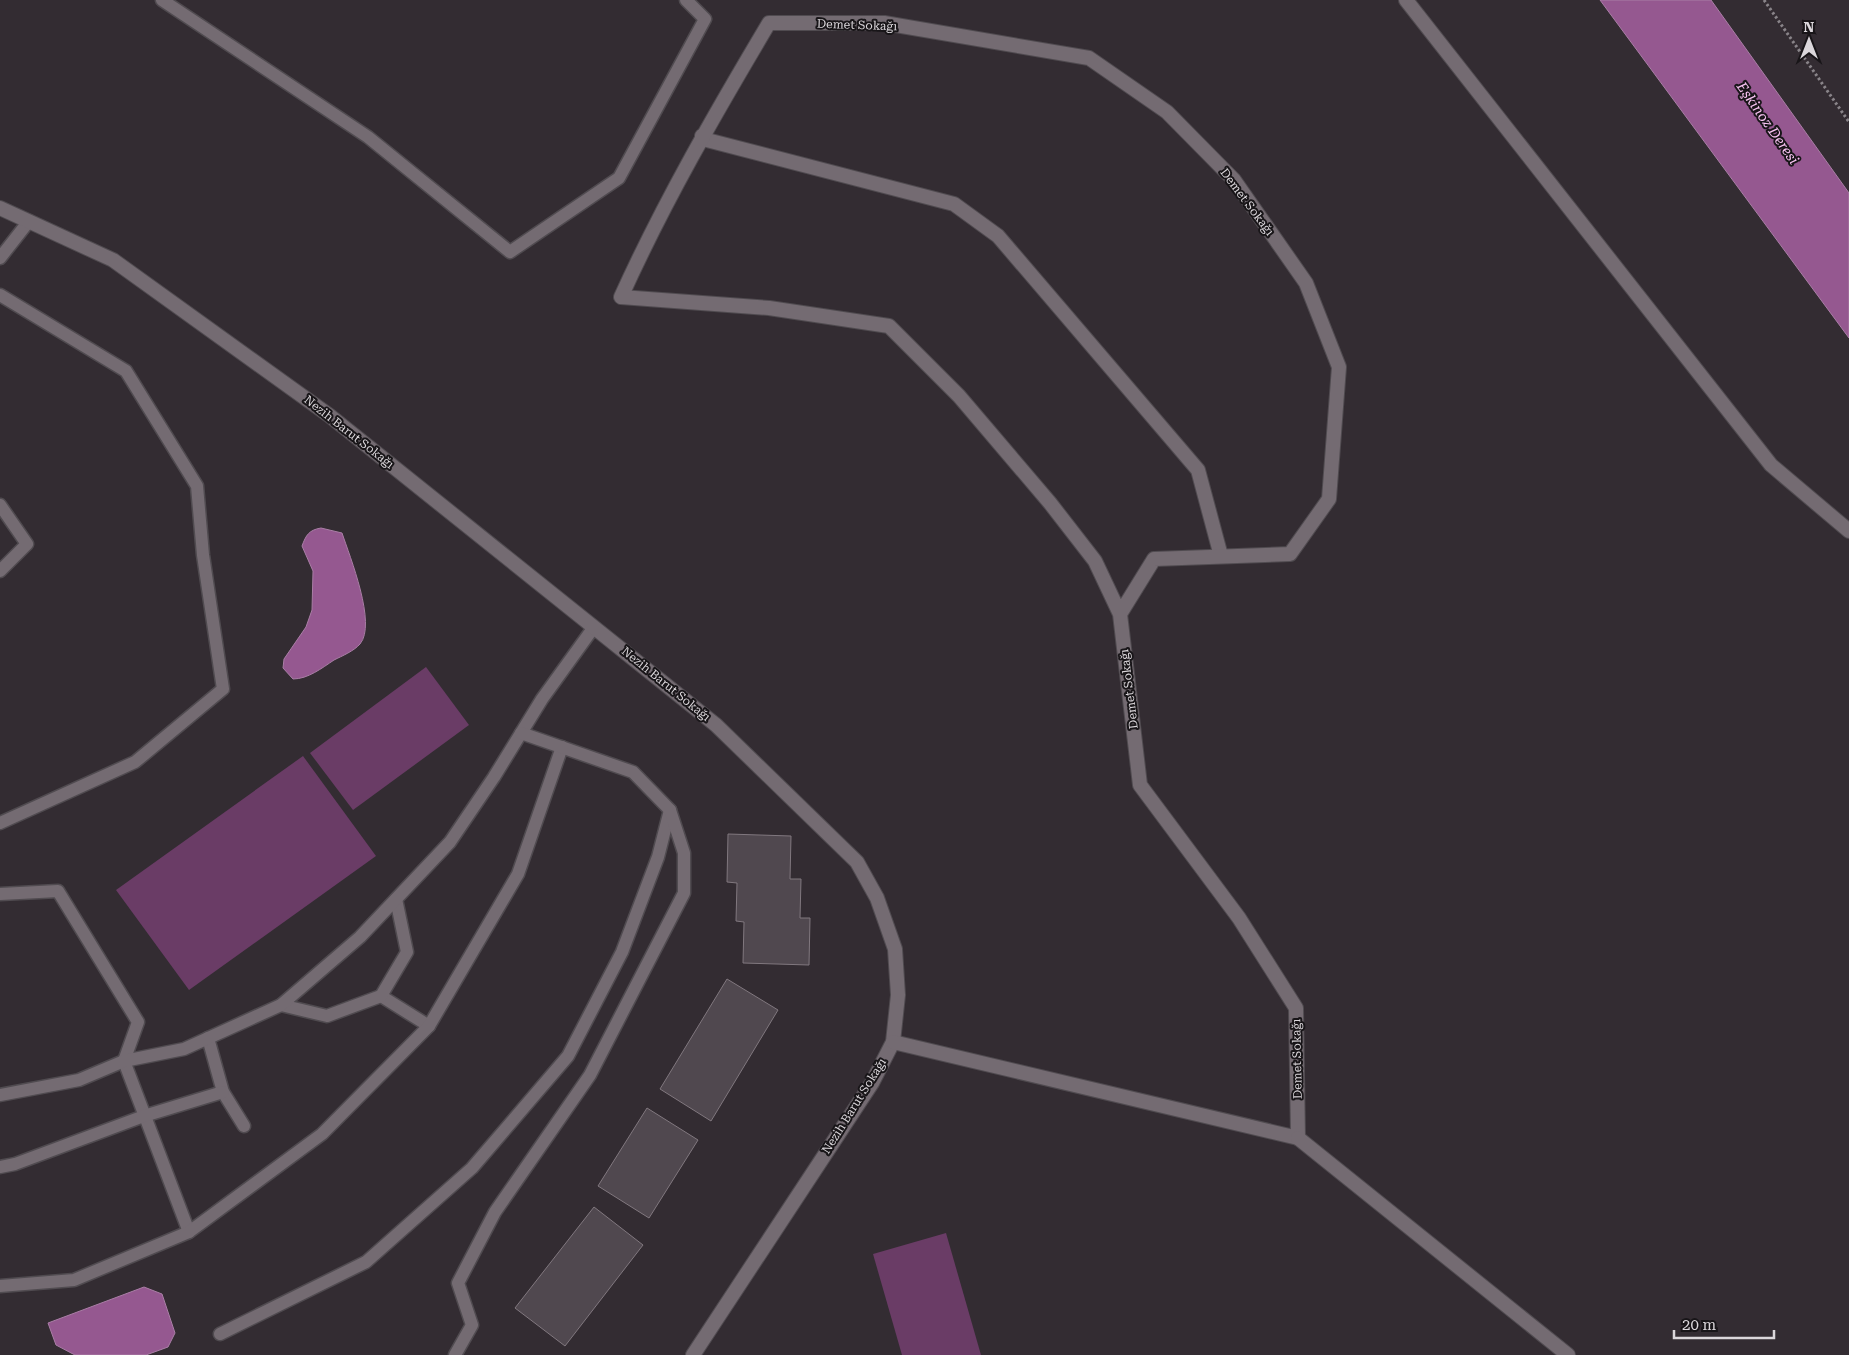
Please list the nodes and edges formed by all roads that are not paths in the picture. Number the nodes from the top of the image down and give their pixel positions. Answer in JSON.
{"nodes":[{"id":1,"x":162,"y":0,"type":"edge"},
{"id":2,"x":686,"y":0,"type":"edge"},
{"id":3,"x":1406,"y":0,"type":"edge"},
{"id":4,"x":702,"y":136,"type":"junction"},
{"id":5,"x":0,"y":208,"type":"edge"},
{"id":6,"x":29,"y":221,"type":"junction"},
{"id":7,"x":0,"y":258,"type":"edge"},
{"id":8,"x":0,"y":295,"type":"edge"},
{"id":9,"x":0,"y":505,"type":"edge"},
{"id":10,"x":1849,"y":531,"type":"edge"},
{"id":11,"x":1222,"y":556,"type":"junction"},
{"id":12,"x":0,"y":571,"type":"edge"},
{"id":13,"x":1120,"y":614,"type":"junction"},
{"id":14,"x":594,"y":627,"type":"junction"},
{"id":15,"x":521,"y":733,"type":"junction"},
{"id":16,"x":562,"y":747,"type":"junction"},
{"id":17,"x":670,"y":810,"type":"junction"},
{"id":18,"x":0,"y":823,"type":"edge"},
{"id":19,"x":0,"y":894,"type":"edge"},
{"id":20,"x":396,"y":899,"type":"junction"},
{"id":21,"x":380,"y":996,"type":"junction"},
{"id":22,"x":281,"y":1005,"type":"junction"},
{"id":23,"x":428,"y":1026,"type":"junction"},
{"id":24,"x":208,"y":1038,"type":"junction"},
{"id":25,"x":893,"y":1042,"type":"junction"},
{"id":26,"x":124,"y":1062,"type":"junction"},
{"id":27,"x":223,"y":1092,"type":"junction"},
{"id":28,"x":0,"y":1095,"type":"edge"},
{"id":29,"x":144,"y":1116,"type":"junction"},
{"id":30,"x":244,"y":1126,"type":"dead end"},
{"id":31,"x":1298,"y":1138,"type":"junction"},
{"id":32,"x":0,"y":1166,"type":"edge"},
{"id":33,"x":189,"y":1232,"type":"junction"},
{"id":34,"x":0,"y":1286,"type":"edge"},
{"id":35,"x":220,"y":1334,"type":"dead end"},
{"id":36,"x":455,"y":1355,"type":"edge"},
{"id":37,"x":693,"y":1355,"type":"edge"},
{"id":38,"x":1568,"y":1355,"type":"edge"}],
"edges":[{"from":1,"to":2,"type":"lane"},
{"from":3,"to":10,"type":"street"},
{"from":4,"to":11,"type":"street"},
{"from":4,"to":11,"type":"street","name":"Demet Sokağı"},
{"from":4,"to":13,"type":"street","name":"Demet Sokağı"},
{"from":5,"to":6,"type":"street","name":"Nezih Barut Sokağı"},
{"from":6,"to":7,"type":"lane"},
{"from":6,"to":14,"type":"street","name":"Nezih Barut Sokağı"},
{"from":8,"to":18,"type":"lane"},
{"from":9,"to":12,"type":"lane"},
{"from":11,"to":13,"type":"street","name":"Demet Sokağı"},
{"from":13,"to":31,"type":"street","name":"Demet Sokağı"},
{"from":14,"to":15,"type":"lane"},
{"from":14,"to":25,"type":"street","name":"Nezih Barut Sokağı"},
{"from":15,"to":16,"type":"lane"},
{"from":15,"to":20,"type":"lane"},
{"from":16,"to":17,"type":"lane"},
{"from":16,"to":23,"type":"lane"},
{"from":17,"to":35,"type":"lane"},
{"from":17,"to":36,"type":"lane"},
{"from":19,"to":26,"type":"lane"},
{"from":20,"to":21,"type":"lane"},
{"from":20,"to":22,"type":"lane"},
{"from":21,"to":22,"type":"lane"},
{"from":21,"to":23,"type":"lane"},
{"from":22,"to":24,"type":"lane"},
{"from":23,"to":33,"type":"lane"},
{"from":24,"to":26,"type":"lane"},
{"from":24,"to":27,"type":"lane"},
{"from":25,"to":31,"type":"street"},
{"from":25,"to":37,"type":"street","name":"Nezih Barut Sokağı"},
{"from":26,"to":28,"type":"lane"},
{"from":26,"to":29,"type":"lane"},
{"from":27,"to":29,"type":"lane"},
{"from":27,"to":30,"type":"lane"},
{"from":29,"to":32,"type":"lane"},
{"from":29,"to":33,"type":"lane"},
{"from":31,"to":38,"type":"street"},
{"from":33,"to":34,"type":"lane"}]}
